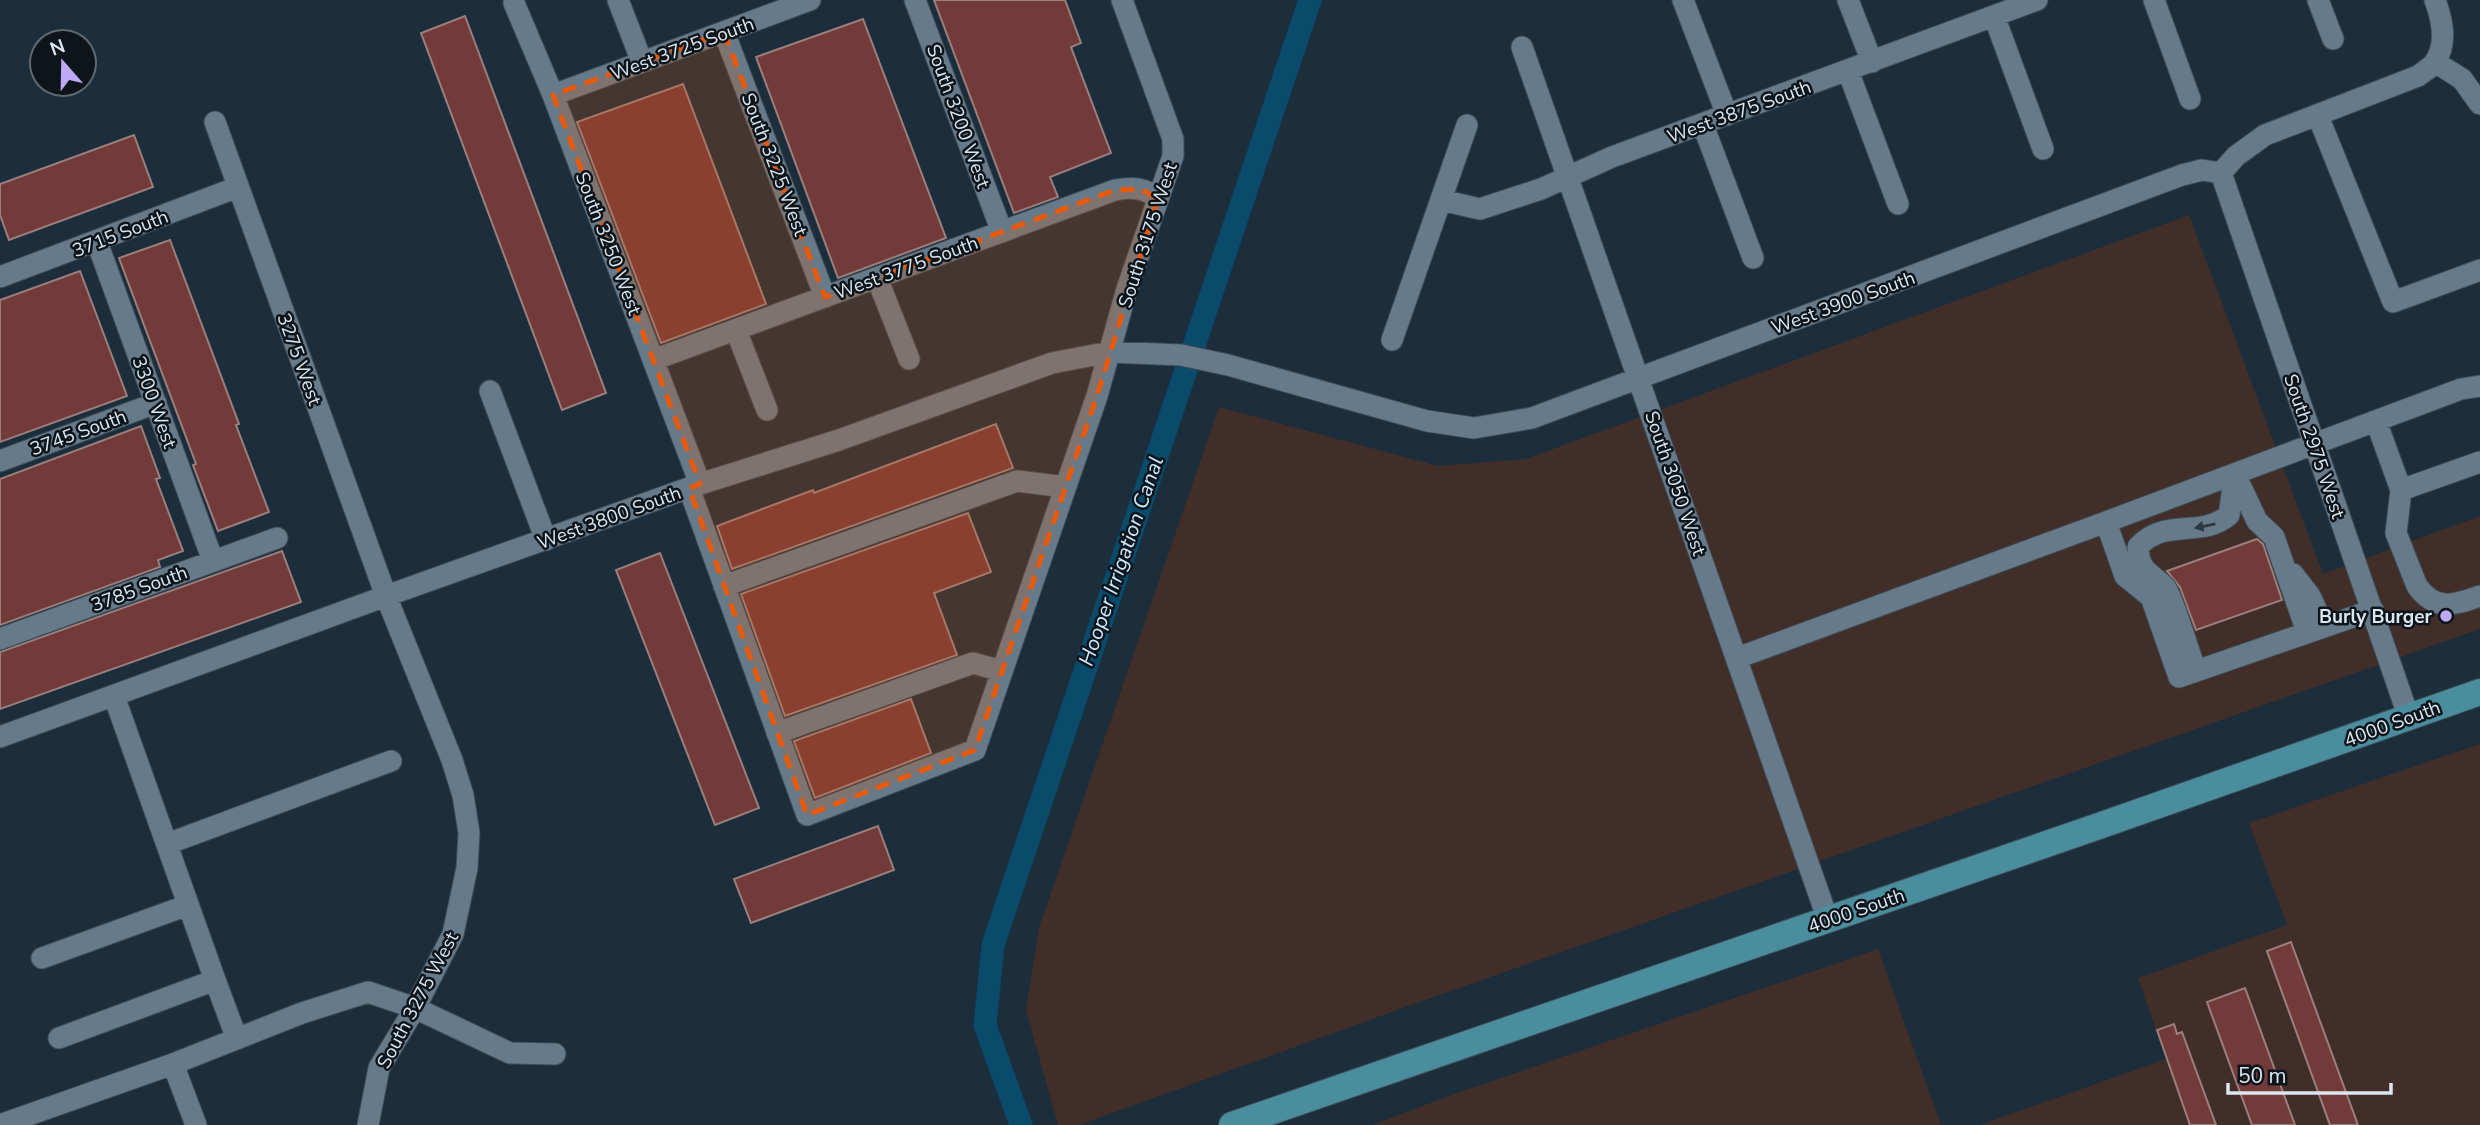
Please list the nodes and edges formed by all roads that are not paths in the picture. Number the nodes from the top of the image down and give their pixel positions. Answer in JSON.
{"nodes":[{"id":1,"x":618,"y":0,"type":"edge"},
{"id":2,"x":810,"y":0,"type":"edge"},
{"id":3,"x":915,"y":0,"type":"edge"},
{"id":4,"x":1122,"y":0,"type":"edge"},
{"id":5,"x":1683,"y":0,"type":"edge"},
{"id":6,"x":1848,"y":0,"type":"edge"},
{"id":7,"x":2037,"y":0,"type":"edge"},
{"id":8,"x":2154,"y":0,"type":"edge"},
{"id":9,"x":2318,"y":0,"type":"edge"},
{"id":10,"x":2435,"y":0,"type":"edge"},
{"id":11,"x":514,"y":3,"type":"dead end"},
{"id":12,"x":787,"y":4,"type":"edge"},
{"id":13,"x":2013,"y":4,"type":"edge"},
{"id":14,"x":1994,"y":16,"type":"junction"},
{"id":15,"x":724,"y":32,"type":"junction"},
{"id":16,"x":2333,"y":39,"type":"dead end"},
{"id":17,"x":1522,"y":47,"type":"dead end"},
{"id":18,"x":642,"y":62,"type":"junction"},
{"id":19,"x":1872,"y":62,"type":"junction"},
{"id":20,"x":2435,"y":62,"type":"junction"},
{"id":21,"x":1848,"y":71,"type":"junction"},
{"id":22,"x":553,"y":95,"type":"junction"},
{"id":23,"x":2190,"y":99,"type":"dead end"},
{"id":24,"x":2480,"y":103,"type":"edge"},
{"id":25,"x":1727,"y":115,"type":"junction"},
{"id":26,"x":2318,"y":116,"type":"junction"},
{"id":27,"x":215,"y":122,"type":"dead end"},
{"id":28,"x":1467,"y":125,"type":"dead end"},
{"id":29,"x":1703,"y":125,"type":"junction"},
{"id":30,"x":2043,"y":149,"type":"dead end"},
{"id":31,"x":2221,"y":173,"type":"junction"},
{"id":32,"x":1569,"y":176,"type":"junction"},
{"id":33,"x":239,"y":187,"type":"junction"},
{"id":34,"x":1157,"y":199,"type":"junction"},
{"id":35,"x":1441,"y":200,"type":"junction"},
{"id":36,"x":1898,"y":204,"type":"dead end"},
{"id":37,"x":1002,"y":232,"type":"junction"},
{"id":38,"x":97,"y":242,"type":"junction"},
{"id":39,"x":1753,"y":258,"type":"dead end"},
{"id":40,"x":2480,"y":270,"type":"edge"},
{"id":41,"x":0,"y":278,"type":"edge"},
{"id":42,"x":877,"y":278,"type":"junction"},
{"id":43,"x":825,"y":297,"type":"junction"},
{"id":44,"x":736,"y":330,"type":"junction"},
{"id":45,"x":1392,"y":340,"type":"dead end"},
{"id":46,"x":1110,"y":352,"type":"junction"},
{"id":47,"x":909,"y":359,"type":"dead end"},
{"id":48,"x":653,"y":360,"type":"junction"},
{"id":49,"x":1228,"y":365,"type":"joint"},
{"id":50,"x":1639,"y":378,"type":"junction"},
{"id":51,"x":2480,"y":386,"type":"edge"},
{"id":52,"x":490,"y":391,"type":"dead end"},
{"id":53,"x":156,"y":403,"type":"junction"},
{"id":54,"x":767,"y":410,"type":"dead end"},
{"id":55,"x":2376,"y":421,"type":"junction"},
{"id":56,"x":2314,"y":445,"type":"junction"},
{"id":57,"x":0,"y":461,"type":"edge"},
{"id":58,"x":2480,"y":462,"type":"edge"},
{"id":59,"x":2235,"y":474,"type":"junction"},
{"id":60,"x":694,"y":486,"type":"junction"},
{"id":61,"x":1065,"y":487,"type":"junction"},
{"id":62,"x":2401,"y":490,"type":"junction"},
{"id":63,"x":2106,"y":522,"type":"junction"},
{"id":64,"x":277,"y":538,"type":"dead end"},
{"id":65,"x":546,"y":540,"type":"junction"},
{"id":66,"x":213,"y":561,"type":"junction"},
{"id":67,"x":724,"y":586,"type":"junction"},
{"id":68,"x":386,"y":596,"type":"junction"},
{"id":69,"x":2480,"y":596,"type":"edge"},
{"id":70,"x":2373,"y":610,"type":"junction"},
{"id":71,"x":2316,"y":629,"type":"junction"},
{"id":72,"x":0,"y":639,"type":"edge"},
{"id":73,"x":1737,"y":658,"type":"junction"},
{"id":74,"x":1002,"y":671,"type":"junction"},
{"id":75,"x":2196,"y":671,"type":"junction"},
{"id":76,"x":2480,"y":692,"type":"edge"},
{"id":77,"x":114,"y":696,"type":"junction"},
{"id":78,"x":2409,"y":718,"type":"junction"},
{"id":79,"x":777,"y":733,"type":"junction"},
{"id":80,"x":0,"y":737,"type":"edge"},
{"id":81,"x":391,"y":761,"type":"dead end"},
{"id":82,"x":167,"y":844,"type":"junction"},
{"id":83,"x":188,"y":905,"type":"junction"},
{"id":84,"x":1828,"y":920,"type":"junction"},
{"id":85,"x":42,"y":958,"type":"dead end"},
{"id":86,"x":215,"y":980,"type":"junction"},
{"id":87,"x":415,"y":1008,"type":"junction"},
{"id":88,"x":59,"y":1038,"type":"dead end"},
{"id":89,"x":237,"y":1039,"type":"junction"},
{"id":90,"x":555,"y":1054,"type":"dead end"},
{"id":91,"x":173,"y":1064,"type":"junction"},
{"id":92,"x":0,"y":1125,"type":"edge"},
{"id":93,"x":196,"y":1125,"type":"edge"},
{"id":94,"x":368,"y":1125,"type":"edge"},
{"id":95,"x":1231,"y":1125,"type":"edge"}],
"edges":[{"from":1,"to":18,"type":"street"},
{"from":2,"to":12,"type":"street","name":"West 3725 South"},
{"from":3,"to":37,"type":"street","name":"South 3200 West"},
{"from":4,"to":34,"type":"street","name":"South 3175 West"},
{"from":5,"to":25,"type":"street"},
{"from":6,"to":19,"type":"street"},
{"from":7,"to":13,"type":"street","name":"West 3875 South"},
{"from":8,"to":23,"type":"street"},
{"from":9,"to":16,"type":"street"},
{"from":10,"to":20,"type":"street"},
{"from":11,"to":22,"type":"street","name":"South 3250 West"},
{"from":12,"to":15,"type":"street","name":"West 3725 South"},
{"from":13,"to":14,"type":"street","name":"West 3875 South"},
{"from":14,"to":19,"type":"street","name":"West 3875 South"},
{"from":14,"to":30,"type":"street"},
{"from":15,"to":18,"type":"street","name":"West 3725 South"},
{"from":15,"to":43,"type":"street","name":"South 3225 West"},
{"from":17,"to":32,"type":"street","name":"South 3050 West"},
{"from":18,"to":22,"type":"street","name":"West 3725 South"},
{"from":19,"to":21,"type":"street","name":"West 3875 South"},
{"from":20,"to":24,"type":"street"},
{"from":20,"to":26,"type":"street"},
{"from":21,"to":25,"type":"street","name":"West 3875 South"},
{"from":21,"to":36,"type":"street"},
{"from":22,"to":48,"type":"street","name":"South 3250 West"},
{"from":25,"to":29,"type":"street","name":"West 3875 South"},
{"from":26,"to":31,"type":"street"},
{"from":26,"to":40,"type":"street"},
{"from":27,"to":33,"type":"street","name":"3275 West"},
{"from":28,"to":35,"type":"street"},
{"from":29,"to":32,"type":"street","name":"West 3875 South"},
{"from":29,"to":39,"type":"street"},
{"from":31,"to":50,"type":"street","name":"West 3900 South"},
{"from":31,"to":56,"type":"street","name":"South 2975 West"},
{"from":32,"to":35,"type":"street","name":"West 3875 South"},
{"from":32,"to":50,"type":"street","name":"South 3050 West"},
{"from":33,"to":38,"type":"street","name":"3715 South"},
{"from":33,"to":68,"type":"street","name":"3275 West"},
{"from":34,"to":37,"type":"street","name":"West 3775 South"},
{"from":34,"to":46,"type":"street","name":"South 3175 West"},
{"from":35,"to":45,"type":"street"},
{"from":37,"to":42,"type":"street","name":"West 3775 South"},
{"from":38,"to":41,"type":"street","name":"3715 South"},
{"from":38,"to":53,"type":"street","name":"3300 West"},
{"from":42,"to":43,"type":"street","name":"West 3775 South"},
{"from":42,"to":47,"type":"street"},
{"from":43,"to":44,"type":"street","name":"West 3775 South"},
{"from":44,"to":48,"type":"street","name":"West 3775 South"},
{"from":44,"to":54,"type":"street"},
{"from":46,"to":49,"type":"street","name":"West 3800 South"},
{"from":46,"to":60,"type":"street","name":"West 3800 South"},
{"from":46,"to":61,"type":"street","name":"South 3175 West"},
{"from":48,"to":60,"type":"street","name":"South 3250 West"},
{"from":49,"to":50,"type":"street","name":"West 3900 South"},
{"from":50,"to":73,"type":"street","name":"South 3050 West"},
{"from":51,"to":55,"type":"street"},
{"from":52,"to":65,"type":"street"},
{"from":53,"to":57,"type":"street","name":"3745 South"},
{"from":53,"to":66,"type":"street","name":"3300 West"},
{"from":55,"to":56,"type":"street"},
{"from":55,"to":62,"type":"street"},
{"from":56,"to":59,"type":"street"},
{"from":56,"to":70,"type":"street","name":"South 2975 West"},
{"from":58,"to":62,"type":"street"},
{"from":59,"to":63,"type":"street"},
{"from":59,"to":71,"type":"street"},
{"from":59,"to":75,"type":"street","one_way":true},
{"from":60,"to":65,"type":"street","name":"West 3800 South"},
{"from":60,"to":67,"type":"street","name":"South 3250 West"},
{"from":61,"to":67,"type":"street"},
{"from":61,"to":74,"type":"street","name":"South 3175 West"},
{"from":62,"to":69,"type":"street"},
{"from":63,"to":73,"type":"street"},
{"from":63,"to":75,"type":"street"},
{"from":64,"to":66,"type":"street","name":"3785 South"},
{"from":65,"to":68,"type":"street","name":"West 3800 South"},
{"from":66,"to":72,"type":"street","name":"3785 South"},
{"from":67,"to":79,"type":"street","name":"South 3250 West"},
{"from":68,"to":77,"type":"street","name":"West 3800 South"},
{"from":68,"to":87,"type":"street","name":"South 3275 West"},
{"from":70,"to":71,"type":"street"},
{"from":70,"to":78,"type":"street","name":"South 2975 West"},
{"from":71,"to":75,"type":"street"},
{"from":73,"to":84,"type":"street","name":"South 3050 West"},
{"from":74,"to":79,"type":"street"},
{"from":74,"to":79,"type":"street","name":"South 3250 West"},
{"from":76,"to":78,"type":"main road","name":"4000 South"},
{"from":77,"to":80,"type":"street","name":"West 3800 South"},
{"from":77,"to":82,"type":"street"},
{"from":78,"to":84,"type":"main road","name":"4000 South"},
{"from":81,"to":82,"type":"street"},
{"from":82,"to":83,"type":"street"},
{"from":83,"to":85,"type":"street"},
{"from":83,"to":86,"type":"street"},
{"from":84,"to":95,"type":"main road","name":"4000 South"},
{"from":86,"to":88,"type":"street"},
{"from":86,"to":89,"type":"street"},
{"from":87,"to":89,"type":"street"},
{"from":87,"to":90,"type":"street"},
{"from":87,"to":94,"type":"street","name":"South 3275 West"},
{"from":89,"to":91,"type":"street"},
{"from":91,"to":92,"type":"street"},
{"from":91,"to":93,"type":"street"}]}
